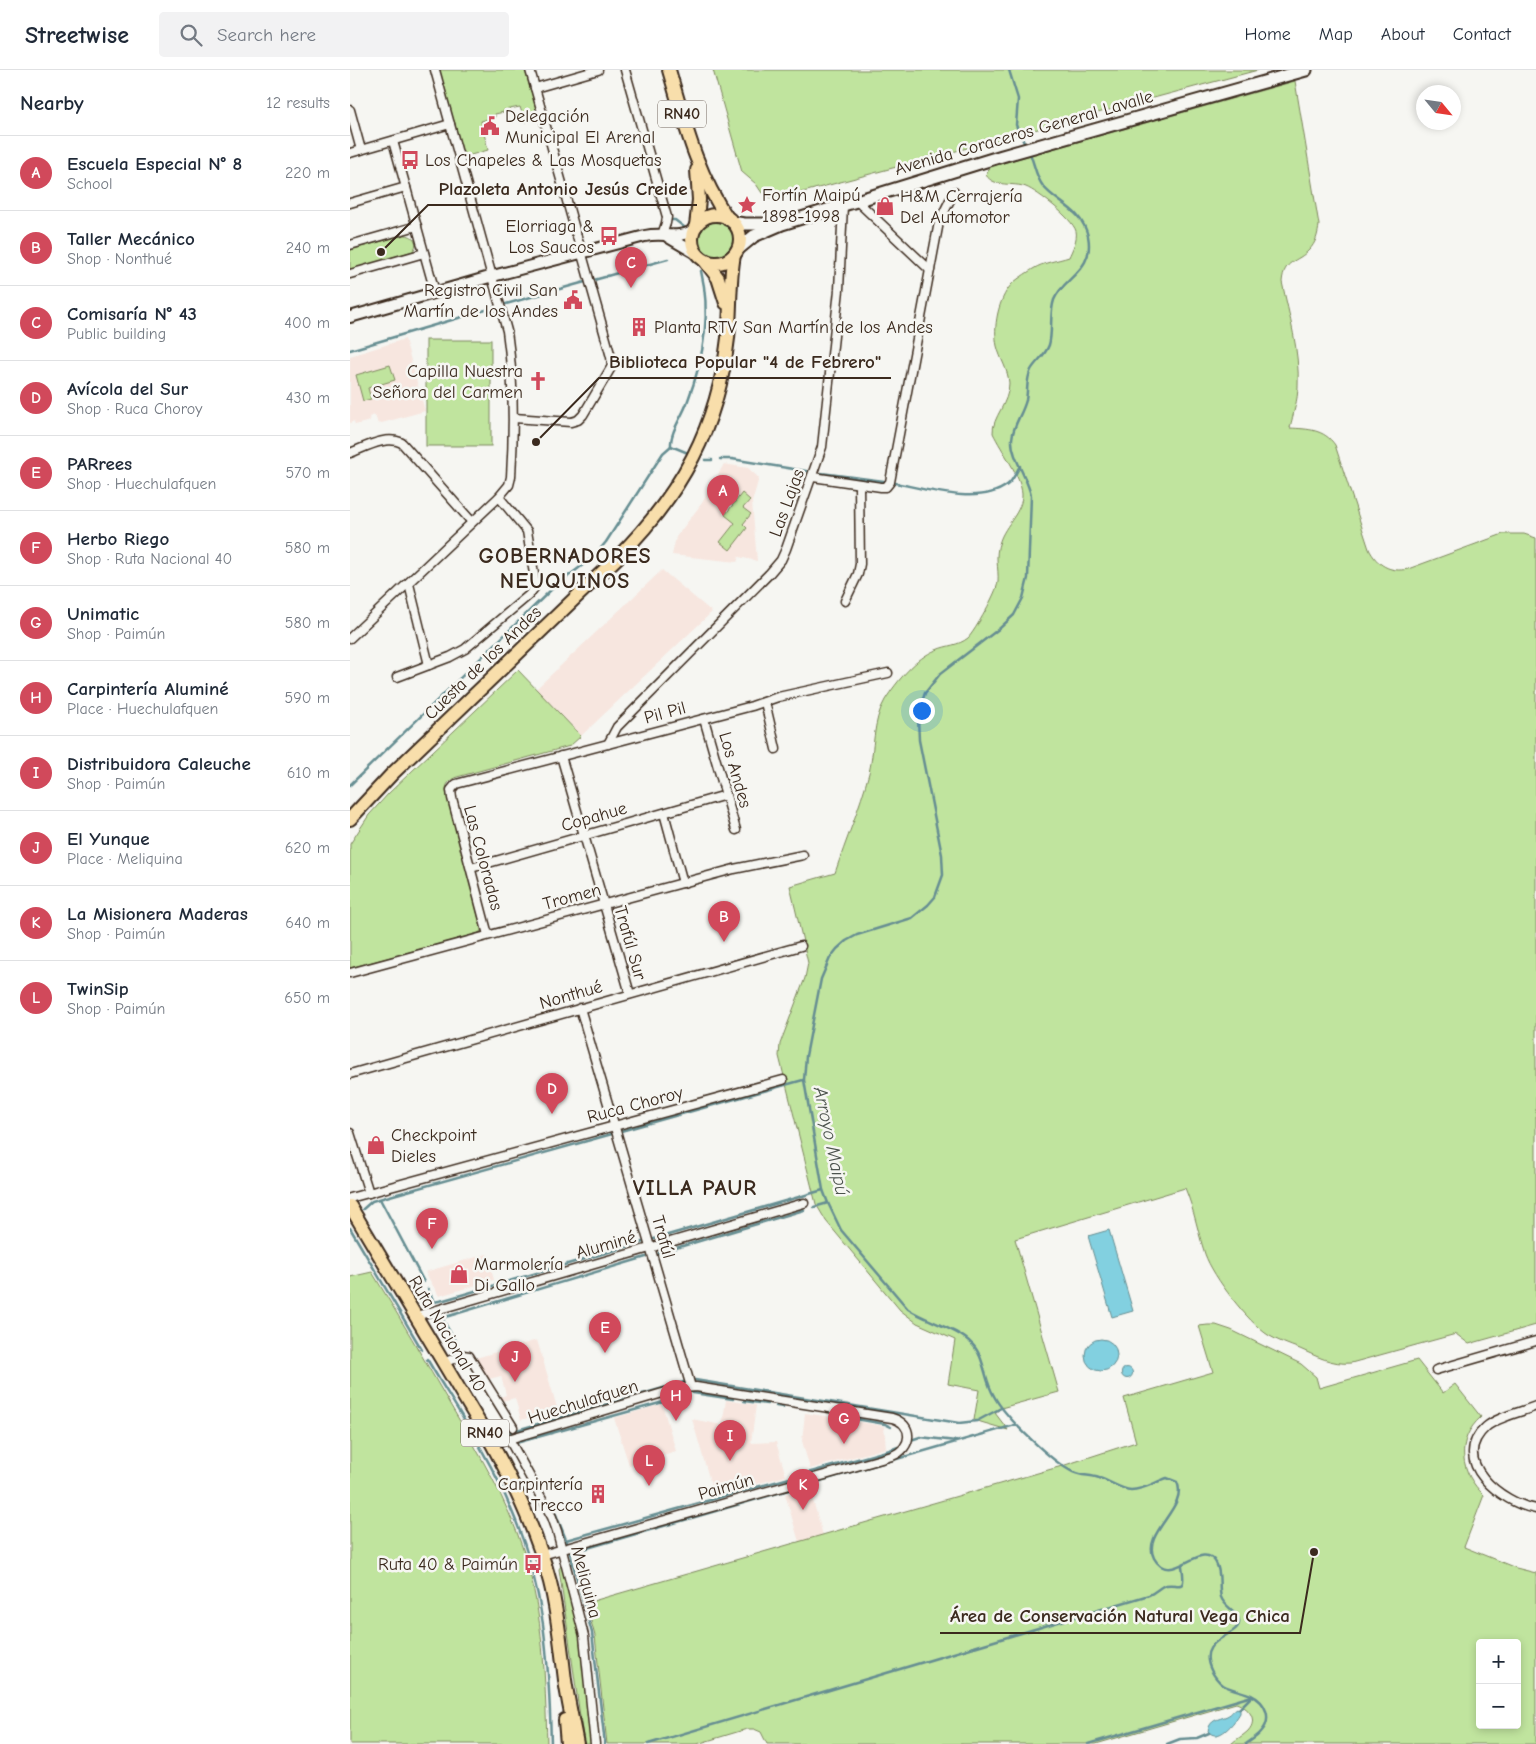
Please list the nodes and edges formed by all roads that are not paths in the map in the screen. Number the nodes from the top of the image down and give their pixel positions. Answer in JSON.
{"nodes":[{"id":1,"x":435,"y":70,"type":"edge"},
{"id":2,"x":530,"y":70,"type":"edge"},
{"id":3,"x":598,"y":70,"type":"edge"},
{"id":4,"x":625,"y":70,"type":"edge"},
{"id":5,"x":669,"y":70,"type":"edge"},
{"id":6,"x":1306,"y":70,"type":"edge"},
{"id":7,"x":535,"y":88,"type":"junction"},
{"id":8,"x":350,"y":110,"type":"edge"},
{"id":9,"x":450,"y":124,"type":"junction"},
{"id":10,"x":393,"y":140,"type":"junction"},
{"id":11,"x":361,"y":150,"type":"junction"},
{"id":12,"x":350,"y":153,"type":"edge"},
{"id":13,"x":695,"y":158,"type":"junction"},
{"id":14,"x":406,"y":187,"type":"junction"},
{"id":15,"x":954,"y":192,"type":"dead end"},
{"id":16,"x":857,"y":201,"type":"junction"},
{"id":17,"x":350,"y":203,"type":"edge"},
{"id":18,"x":843,"y":205,"type":"junction"},
{"id":19,"x":730,"y":220,"type":"junction"},
{"id":20,"x":782,"y":224,"type":"junction"},
{"id":21,"x":417,"y":226,"type":"junction"},
{"id":22,"x":695,"y":228,"type":"junction"},
{"id":23,"x":662,"y":235,"type":"junction"},
{"id":24,"x":350,"y":245,"type":"edge"},
{"id":25,"x":735,"y":252,"type":"junction"},
{"id":26,"x":424,"y":253,"type":"junction"},
{"id":27,"x":582,"y":253,"type":"junction"},
{"id":28,"x":702,"y":258,"type":"junction"},
{"id":29,"x":930,"y":270,"type":"junction"},
{"id":30,"x":350,"y":274,"type":"edge"},
{"id":31,"x":493,"y":276,"type":"junction"},
{"id":32,"x":435,"y":292,"type":"junction"},
{"id":33,"x":730,"y":316,"type":"junction"},
{"id":34,"x":350,"y":317,"type":"edge"},
{"id":35,"x":514,"y":418,"type":"junction"},
{"id":36,"x":350,"y":453,"type":"edge"},
{"id":37,"x":813,"y":477,"type":"junction"},
{"id":38,"x":859,"y":484,"type":"junction"},
{"id":39,"x":499,"y":497,"type":"junction"},
{"id":40,"x":472,"y":522,"type":"junction"},
{"id":41,"x":409,"y":584,"type":"junction"},
{"id":42,"x":845,"y":601,"type":"dead end"},
{"id":43,"x":350,"y":638,"type":"edge"},
{"id":44,"x":429,"y":665,"type":"junction"},
{"id":45,"x":888,"y":673,"type":"dead end"},
{"id":46,"x":397,"y":677,"type":"dead end"},
{"id":47,"x":765,"y":702,"type":"junction"},
{"id":48,"x":704,"y":719,"type":"junction"},
{"id":49,"x":608,"y":744,"type":"junction"},
{"id":50,"x":776,"y":749,"type":"dead end"},
{"id":51,"x":561,"y":756,"type":"junction"},
{"id":52,"x":452,"y":788,"type":"joint"},
{"id":53,"x":726,"y":795,"type":"junction"},
{"id":54,"x":664,"y":813,"type":"junction"},
{"id":55,"x":350,"y":819,"type":"edge"},
{"id":56,"x":736,"y":830,"type":"dead end"},
{"id":57,"x":584,"y":836,"type":"junction"},
{"id":58,"x":803,"y":855,"type":"dead end"},
{"id":59,"x":471,"y":868,"type":"junction"},
{"id":60,"x":683,"y":883,"type":"junction"},
{"id":61,"x":604,"y":904,"type":"junction"},
{"id":62,"x":488,"y":935,"type":"junction"},
{"id":63,"x":801,"y":946,"type":"dead end"},
{"id":64,"x":350,"y":973,"type":"edge"},
{"id":65,"x":630,"y":994,"type":"junction"},
{"id":66,"x":580,"y":1008,"type":"junction"},
{"id":67,"x":350,"y":1074,"type":"edge"},
{"id":68,"x":783,"y":1080,"type":"dead end"},
{"id":69,"x":615,"y":1126,"type":"junction"},
{"id":70,"x":350,"y":1134,"type":"edge"},
{"id":71,"x":369,"y":1193,"type":"junction"},
{"id":72,"x":350,"y":1198,"type":"edge"},
{"id":73,"x":804,"y":1203,"type":"dead end"},
{"id":74,"x":350,"y":1206,"type":"edge"},
{"id":75,"x":650,"y":1248,"type":"junction"},
{"id":76,"x":416,"y":1316,"type":"junction"},
{"id":77,"x":1536,"y":1341,"type":"edge"},
{"id":78,"x":444,"y":1363,"type":"junction"},
{"id":79,"x":1436,"y":1370,"type":"dead end"},
{"id":80,"x":691,"y":1387,"type":"junction"},
{"id":81,"x":1536,"y":1406,"type":"edge"},
{"id":82,"x":513,"y":1427,"type":"dead end"},
{"id":83,"x":908,"y":1436,"type":"joint"},
{"id":84,"x":509,"y":1439,"type":"junction"},
{"id":85,"x":492,"y":1444,"type":"junction"},
{"id":86,"x":1536,"y":1509,"type":"edge"},
{"id":87,"x":562,"y":1549,"type":"junction"},
{"id":88,"x":542,"y":1554,"type":"junction"},
{"id":89,"x":565,"y":1682,"type":"junction"},
{"id":90,"x":567,"y":1744,"type":"edge"},
{"id":91,"x":577,"y":1744,"type":"edge"},
{"id":92,"x":595,"y":1744,"type":"edge"}],
"edges":[{"from":1,"to":9,"type":"street"},
{"from":2,"to":7,"type":"street"},
{"from":3,"to":7,"type":"street"},
{"from":4,"to":23,"type":"street"},
{"from":5,"to":13,"type":"main road","number":"RN40"},
{"from":6,"to":16,"type":"main road","name":"Avenida Coraceros General Lavalle"},
{"from":7,"to":27,"type":"street"},
{"from":8,"to":11,"type":"street"},
{"from":9,"to":10,"type":"street"},
{"from":9,"to":31,"type":"street"},
{"from":10,"to":11,"type":"street"},
{"from":10,"to":14,"type":"street"},
{"from":11,"to":12,"type":"street"},
{"from":13,"to":19,"type":"main road","number":"RN40"},
{"from":13,"to":22,"type":"main road","number":"RN40"},
{"from":14,"to":17,"type":"street"},
{"from":14,"to":21,"type":"street"},
{"from":15,"to":29,"type":"street"},
{"from":16,"to":18,"type":"main road","name":"Avenida Coraceros General Lavalle"},
{"from":16,"to":29,"type":"street"},
{"from":18,"to":20,"type":"main road","name":"Avenida Coraceros General Lavalle"},
{"from":18,"to":37,"type":"street","name":"Las Lajas"},
{"from":19,"to":20,"type":"main road","name":"Avenida Coraceros General Lavalle"},
{"from":19,"to":22,"type":"main road"},
{"from":19,"to":25,"type":"main road","number":"RN40"},
{"from":20,"to":25,"type":"main road","name":"Avenida Coraceros General Lavalle"},
{"from":21,"to":24,"type":"street"},
{"from":21,"to":26,"type":"street"},
{"from":22,"to":23,"type":"street"},
{"from":22,"to":28,"type":"main road","number":"RN40"},
{"from":23,"to":27,"type":"street"},
{"from":23,"to":28,"type":"street"},
{"from":25,"to":28,"type":"main road"},
{"from":25,"to":33,"type":"main road","name":"Cuesta de los Andes","number":"RN40"},
{"from":26,"to":30,"type":"street"},
{"from":26,"to":32,"type":"street"},
{"from":27,"to":31,"type":"street"},
{"from":27,"to":35,"type":"street"},
{"from":28,"to":33,"type":"main road","name":"Cuesta de los Andes","number":"RN40"},
{"from":29,"to":38,"type":"street"},
{"from":31,"to":32,"type":"street"},
{"from":31,"to":35,"type":"street"},
{"from":32,"to":34,"type":"street"},
{"from":33,"to":55,"type":"main road","name":"Cuesta de los Andes","number":"RN40"},
{"from":35,"to":39,"type":"street"},
{"from":36,"to":40,"type":"street"},
{"from":37,"to":38,"type":"street"},
{"from":37,"to":49,"type":"street","name":"Las Lajas"},
{"from":38,"to":42,"type":"street"},
{"from":39,"to":40,"type":"street"},
{"from":39,"to":44,"type":"street"},
{"from":40,"to":41,"type":"street"},
{"from":41,"to":43,"type":"street"},
{"from":41,"to":44,"type":"street"},
{"from":44,"to":46,"type":"street"},
{"from":45,"to":47,"type":"street","name":"Pil Pil"},
{"from":47,"to":48,"type":"street","name":"Pil Pil"},
{"from":47,"to":50,"type":"street"},
{"from":48,"to":49,"type":"street","name":"Pil Pil"},
{"from":48,"to":53,"type":"street","name":"Los Andes"},
{"from":49,"to":51,"type":"street","name":"Pil Pil"},
{"from":51,"to":52,"type":"street","name":"Pil Pil"},
{"from":51,"to":57,"type":"street","name":"Trafúl Sur"},
{"from":52,"to":59,"type":"street","name":"Las Coloradas"},
{"from":53,"to":54,"type":"street","name":"Copahue"},
{"from":53,"to":56,"type":"street","name":"Los Andes"},
{"from":54,"to":57,"type":"street","name":"Copahue"},
{"from":54,"to":60,"type":"street"},
{"from":57,"to":59,"type":"street","name":"Copahue"},
{"from":57,"to":61,"type":"street","name":"Trafúl Sur"},
{"from":58,"to":60,"type":"street","name":"Tromen"},
{"from":59,"to":62,"type":"street","name":"Las Coloradas"},
{"from":60,"to":61,"type":"street","name":"Tromen"},
{"from":61,"to":62,"type":"street","name":"Tromen"},
{"from":61,"to":65,"type":"street","name":"Trafúl Sur"},
{"from":62,"to":64,"type":"street","name":"Tromen"},
{"from":63,"to":65,"type":"street","name":"Nonthué"},
{"from":65,"to":66,"type":"street","name":"Nonthué"},
{"from":66,"to":67,"type":"street","name":"Nonthué"},
{"from":66,"to":69,"type":"street","name":"Trafúl"},
{"from":68,"to":69,"type":"street","name":"Ruca Choroy"},
{"from":69,"to":71,"type":"street","name":"Ruca Choroy"},
{"from":69,"to":75,"type":"street","name":"Trafúl"},
{"from":70,"to":71,"type":"street"},
{"from":71,"to":72,"type":"street","name":"Ruca Choroy"},
{"from":73,"to":75,"type":"street","name":"Aluminé"},
{"from":74,"to":76,"type":"main road","name":"Ruta Nacional 40","number":"RN40"},
{"from":75,"to":76,"type":"street","name":"Aluminé"},
{"from":75,"to":80,"type":"street","name":"Trafúl"},
{"from":76,"to":78,"type":"main road","name":"Ruta Nacional 40","number":"RN40"},
{"from":77,"to":79,"type":"street"},
{"from":78,"to":82,"type":"street"},
{"from":78,"to":85,"type":"main road","name":"Ruta Nacional 40","number":"RN40"},
{"from":80,"to":83,"type":"street","name":"Huechulafquen"},
{"from":80,"to":84,"type":"street","name":"Huechulafquen"},
{"from":81,"to":86,"type":"street"},
{"from":83,"to":87,"type":"street","name":"Paimún"},
{"from":84,"to":85,"type":"street","name":"Huechulafquen"},
{"from":84,"to":87,"type":"street","name":"Meliquina"},
{"from":85,"to":88,"type":"main road","name":"Ruta Nacional 40","number":"RN40"},
{"from":87,"to":88,"type":"street","name":"Paimún"},
{"from":87,"to":92,"type":"street","name":"Meliquina"},
{"from":88,"to":89,"type":"main road","name":"Ruta Nacional 40","number":"RN40"},
{"from":89,"to":90,"type":"main road","name":"Ruta Nacional 40","number":"RN40"},
{"from":89,"to":91,"type":"main road","name":"Ruta Nacional 40","number":"RN40"}]}
